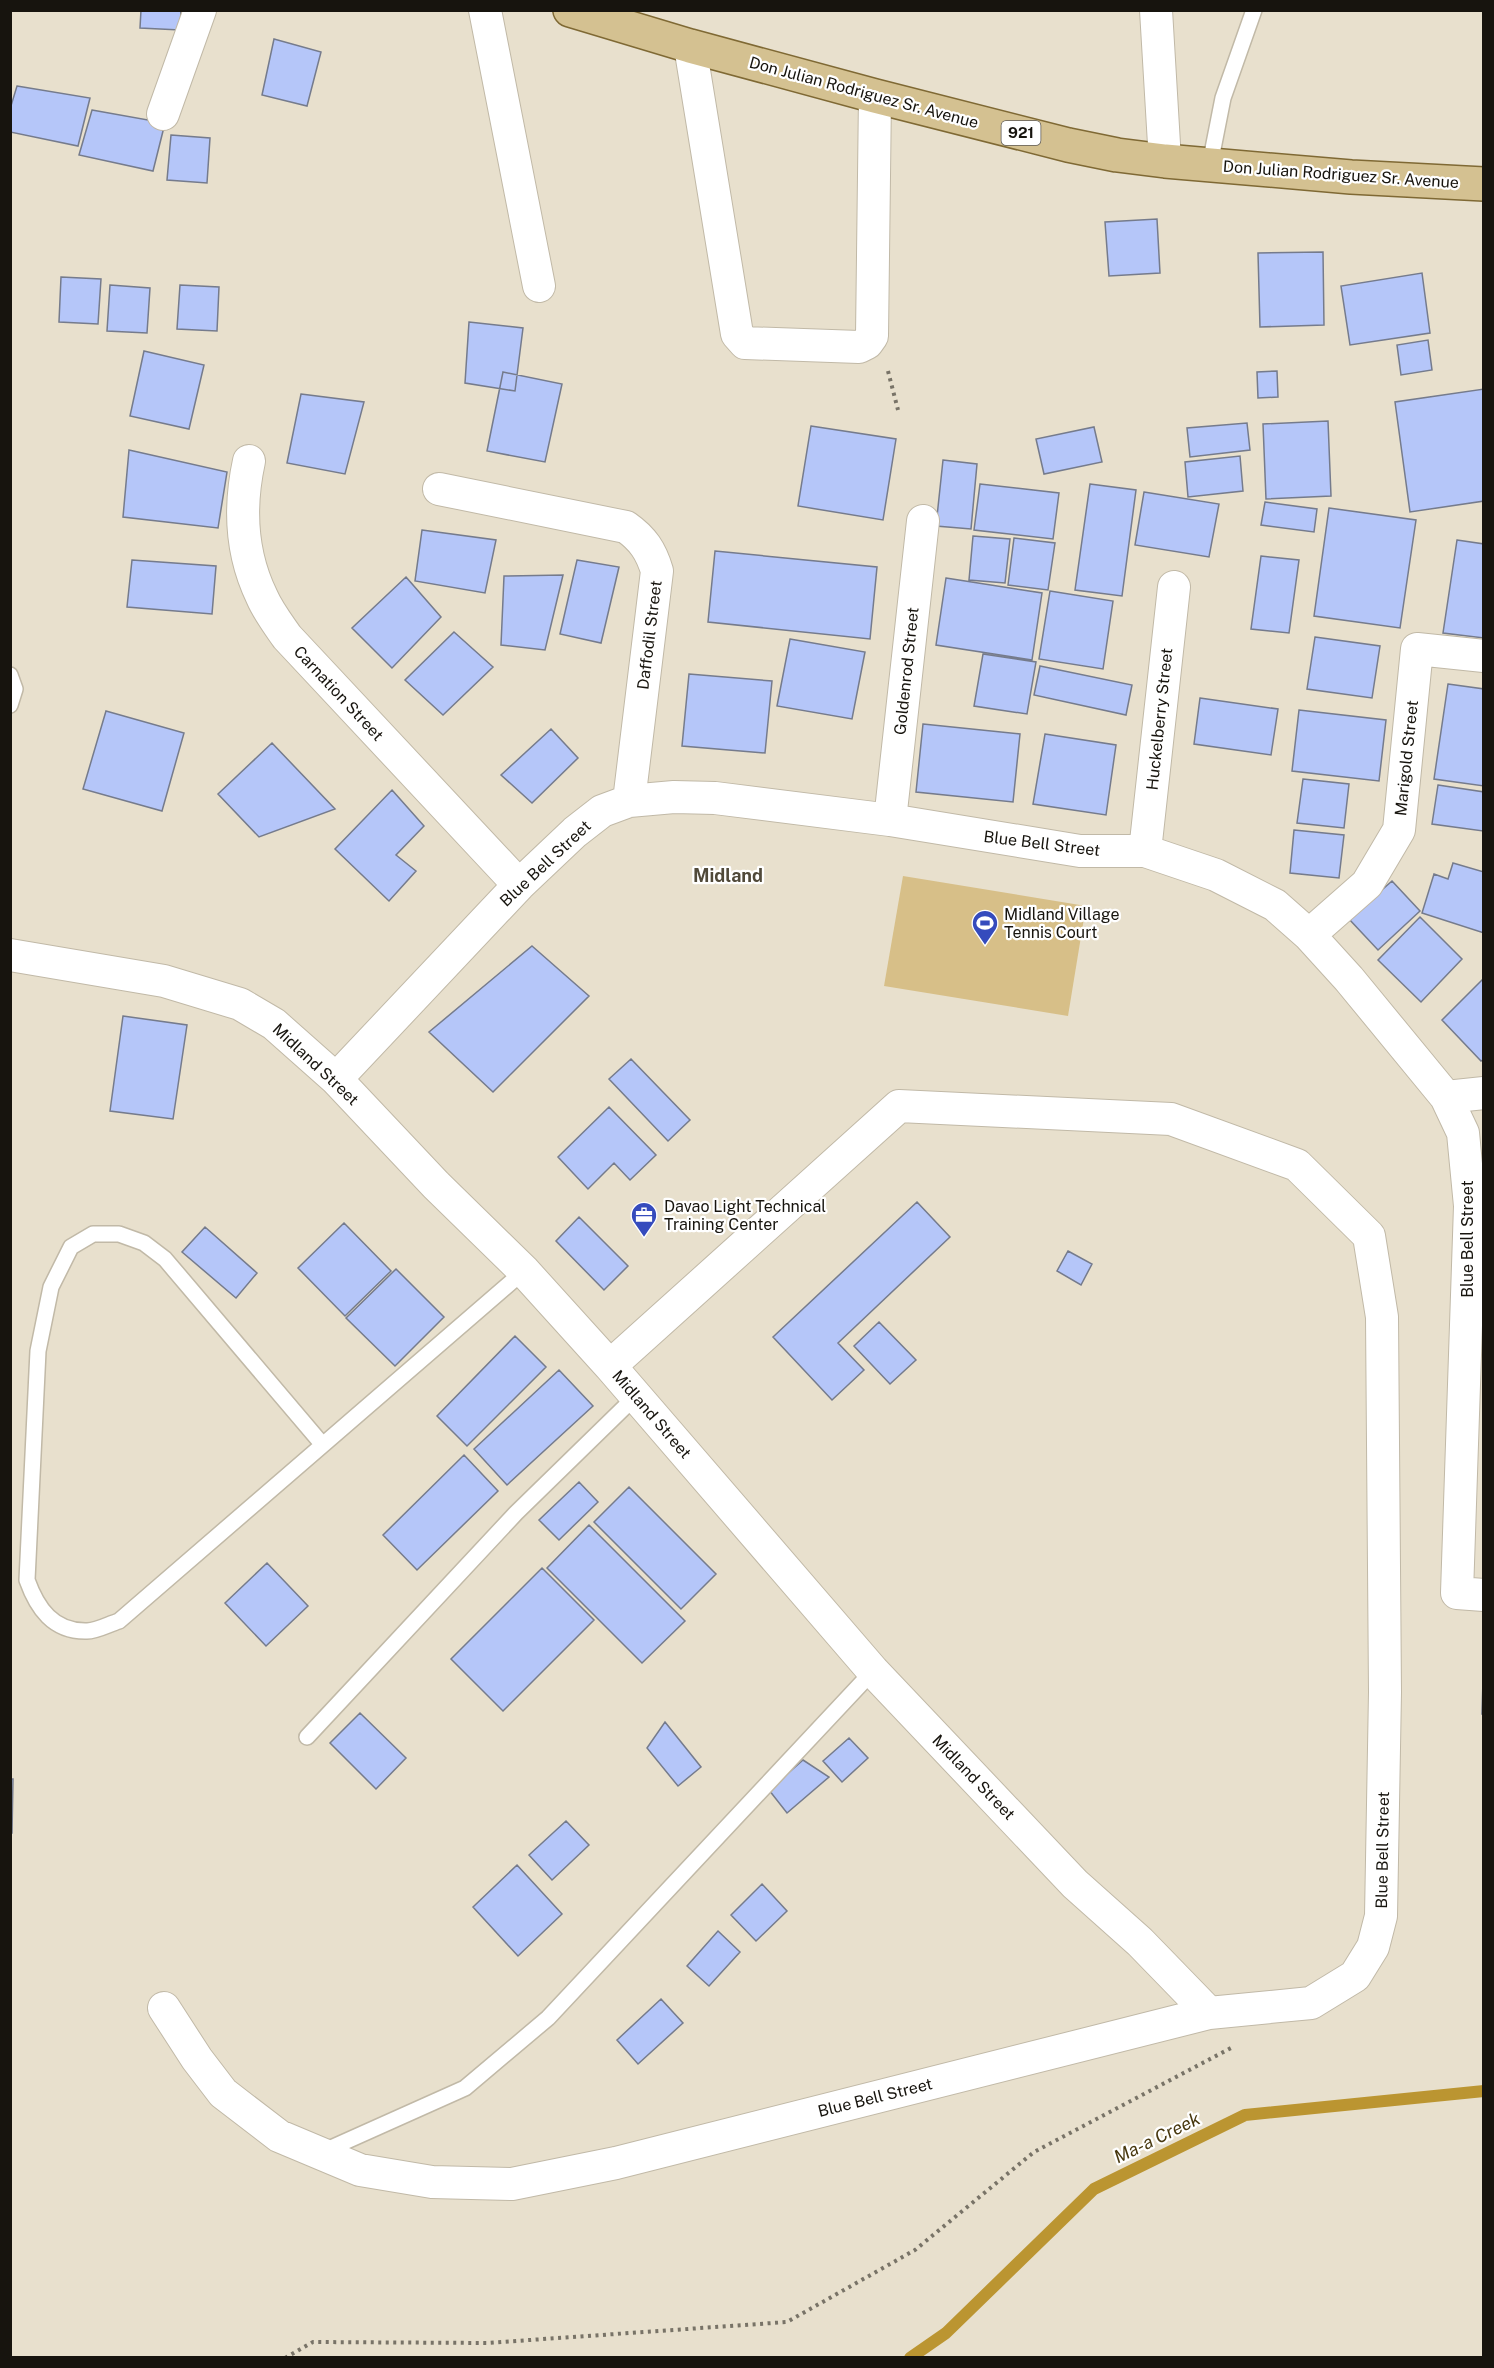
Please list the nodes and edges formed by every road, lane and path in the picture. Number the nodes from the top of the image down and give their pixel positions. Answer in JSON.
{"nodes":[{"id":1,"x":200,"y":10,"type":"edge"},
{"id":2,"x":485,"y":10,"type":"edge"},
{"id":3,"x":570,"y":10,"type":"edge"},
{"id":4,"x":1156,"y":10,"type":"edge"},
{"id":5,"x":1254,"y":10,"type":"edge"},
{"id":6,"x":690,"y":46,"type":"junction"},
{"id":7,"x":875,"y":96,"type":"junction"},
{"id":8,"x":163,"y":114,"type":"dead end"},
{"id":9,"x":1165,"y":161,"type":"junction"},
{"id":10,"x":1210,"y":164,"type":"junction"},
{"id":11,"x":1484,"y":184,"type":"edge"},
{"id":12,"x":539,"y":286,"type":"dead end"},
{"id":13,"x":249,"y":460,"type":"dead end"},
{"id":14,"x":439,"y":489,"type":"dead end"},
{"id":15,"x":923,"y":521,"type":"dead end"},
{"id":16,"x":1173,"y":587,"type":"dead end"},
{"id":17,"x":1484,"y":656,"type":"edge"},
{"id":18,"x":10,"y":675,"type":"edge"},
{"id":19,"x":10,"y":705,"type":"edge"},
{"id":20,"x":629,"y":801,"type":"junction"},
{"id":21,"x":890,"y":820,"type":"junction"},
{"id":22,"x":1145,"y":851,"type":"junction"},
{"id":23,"x":519,"y":885,"type":"junction"},
{"id":24,"x":1309,"y":934,"type":"junction"},
{"id":25,"x":10,"y":955,"type":"edge"},
{"id":26,"x":336,"y":1079,"type":"junction"},
{"id":27,"x":1484,"y":1093,"type":"edge"},
{"id":28,"x":1446,"y":1097,"type":"junction"},
{"id":29,"x":524,"y":1271,"type":"junction"},
{"id":30,"x":610,"y":1366,"type":"junction"},
{"id":31,"x":636,"y":1396,"type":"junction"},
{"id":32,"x":322,"y":1444,"type":"junction"},
{"id":33,"x":1470,"y":1594,"type":"edge"},
{"id":34,"x":873,"y":1671,"type":"junction"},
{"id":35,"x":307,"y":1737,"type":"dead end"},
{"id":36,"x":164,"y":2008,"type":"dead end"},
{"id":37,"x":1209,"y":2013,"type":"junction"},
{"id":38,"x":1239,"y":2043,"type":"dead end"},
{"id":39,"x":319,"y":2153,"type":"junction"},
{"id":40,"x":285,"y":2358,"type":"edge"}],
"edges":[{"from":1,"to":8,"type":"street"},
{"from":2,"to":12,"type":"street"},
{"from":3,"to":6,"type":"main road","name":"Don Julian Rodriguez Sr. Avenue","number":"921"},
{"from":4,"to":9,"type":"street"},
{"from":5,"to":10,"type":"lane"},
{"from":6,"to":7,"type":"main road","name":"Don Julian Rodriguez Sr. Avenue","number":"921"},
{"from":6,"to":7,"type":"street"},
{"from":7,"to":9,"type":"main road","name":"Don Julian Rodriguez Sr. Avenue","number":"921"},
{"from":9,"to":10,"type":"main road","name":"Don Julian Rodriguez Sr. Avenue","number":"921"},
{"from":10,"to":11,"type":"main road","name":"Don Julian Rodriguez Sr. Avenue","number":"921"},
{"from":13,"to":23,"type":"street","name":"Carnation Street"},
{"from":14,"to":20,"type":"street","name":"Daffodil Street"},
{"from":15,"to":21,"type":"street","name":"Goldenrod Street"},
{"from":16,"to":22,"type":"street","name":"Huckelberry Street"},
{"from":17,"to":24,"type":"street","name":"Marigold Street"},
{"from":18,"to":19,"type":"lane"},
{"from":20,"to":21,"type":"street","name":"Blue Bell Street"},
{"from":20,"to":23,"type":"street","name":"Blue Bell Street"},
{"from":21,"to":22,"type":"street","name":"Blue Bell Street"},
{"from":22,"to":24,"type":"street","name":"Blue Bell Street"},
{"from":23,"to":26,"type":"street","name":"Blue Bell Street"},
{"from":24,"to":28,"type":"street","name":"Blue Bell Street"},
{"from":25,"to":26,"type":"street","name":"Midland Street"},
{"from":26,"to":29,"type":"street","name":"Midland Street"},
{"from":27,"to":28,"type":"street"},
{"from":28,"to":33,"type":"street","name":"Blue Bell Street"},
{"from":29,"to":30,"type":"street","name":"Midland Street"},
{"from":29,"to":32,"type":"lane"},
{"from":30,"to":31,"type":"street","name":"Midland Street"},
{"from":30,"to":37,"type":"street","name":"Blue Bell Street"},
{"from":31,"to":34,"type":"street","name":"Midland Street"},
{"from":31,"to":35,"type":"lane"},
{"from":32,"to":32,"type":"lane"},
{"from":34,"to":37,"type":"street","name":"Midland Street"},
{"from":34,"to":39,"type":"lane"},
{"from":36,"to":39,"type":"street","name":"Blue Bell Street"},
{"from":37,"to":39,"type":"street","name":"Blue Bell Street"},
{"from":38,"to":40,"type":"path"}]}
